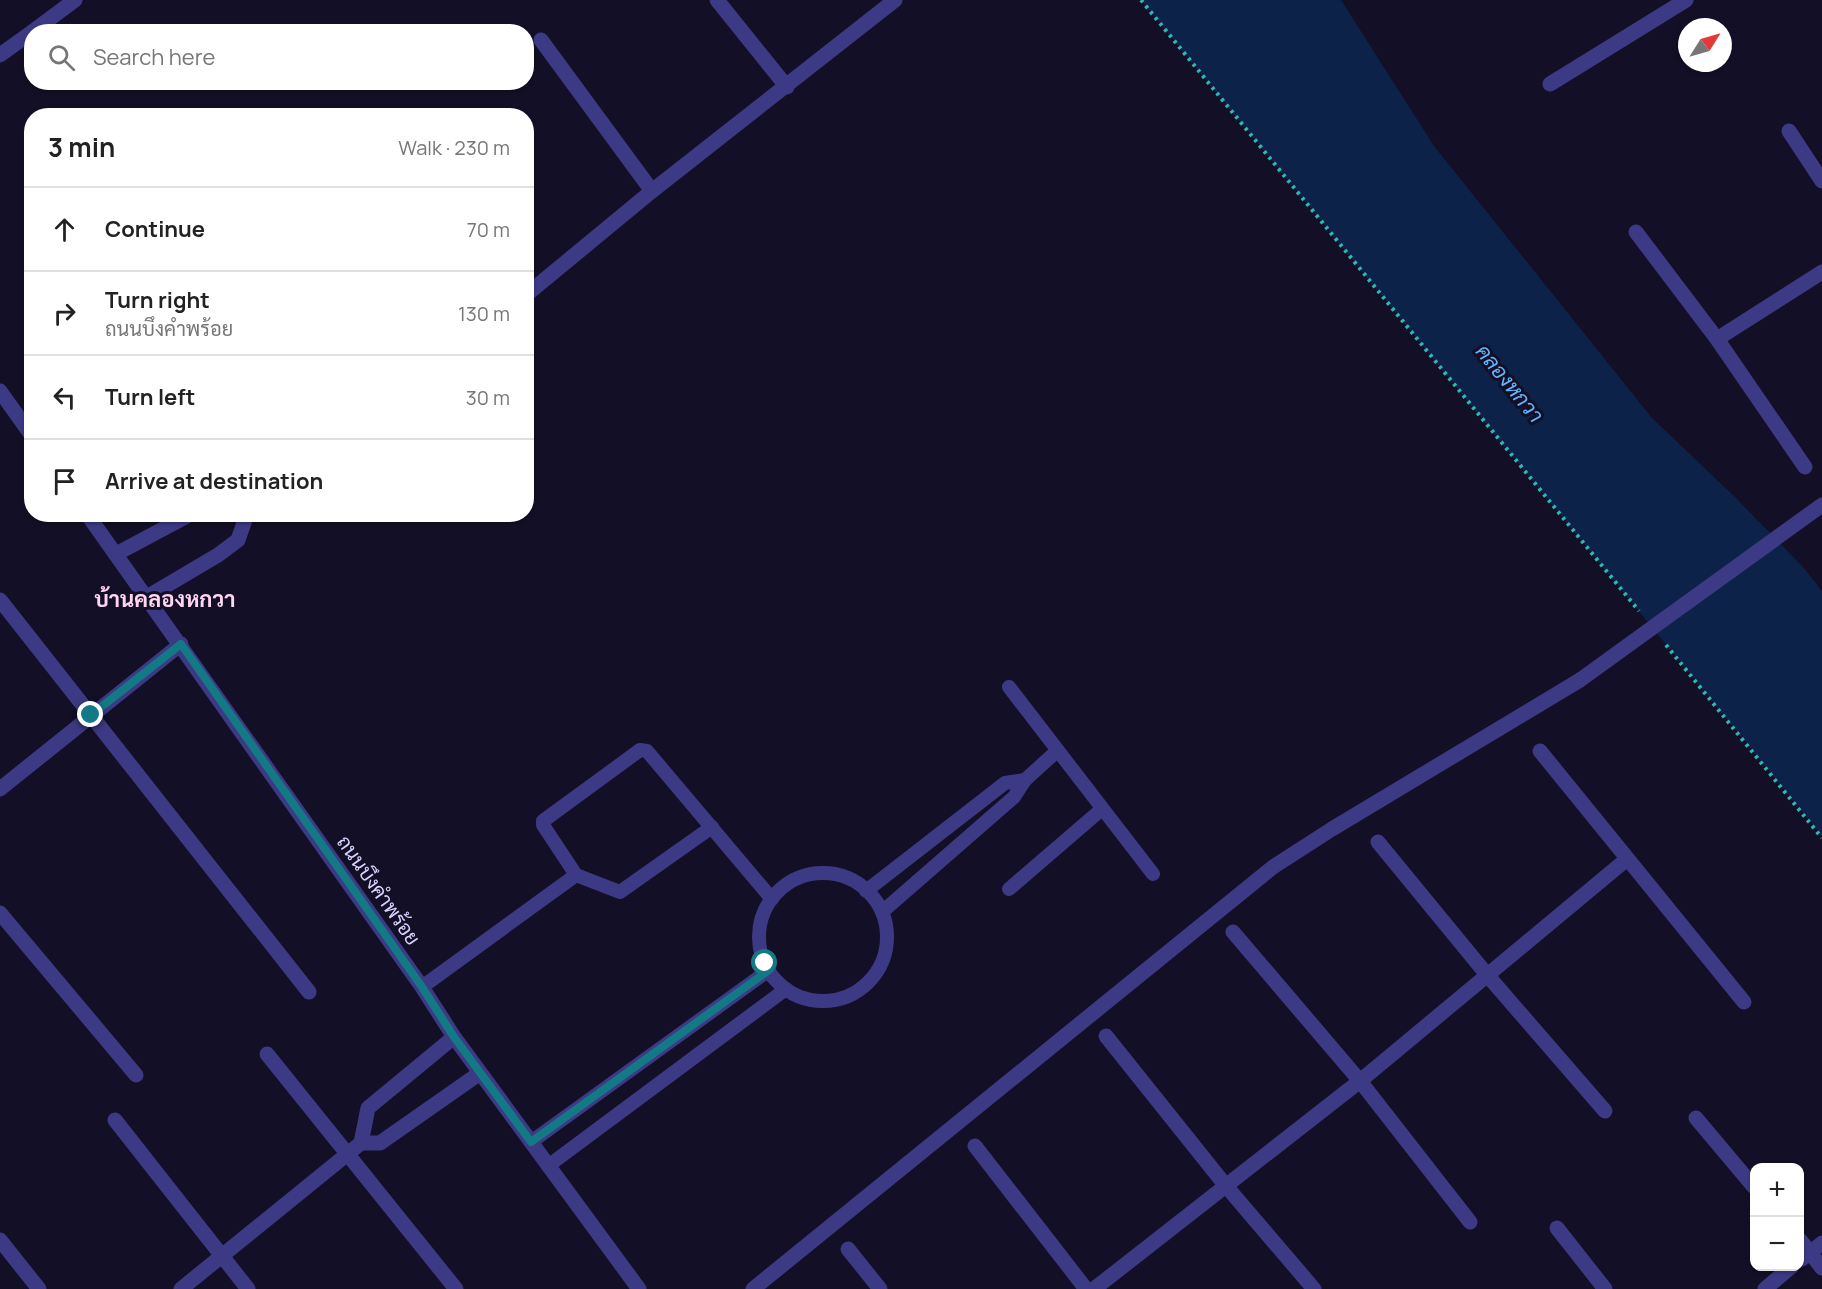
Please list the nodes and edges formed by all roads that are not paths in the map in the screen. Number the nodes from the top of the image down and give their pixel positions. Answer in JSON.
{"nodes":[{"id":1,"x":75,"y":0,"type":"edge"},
{"id":2,"x":717,"y":0,"type":"edge"},
{"id":3,"x":895,"y":0,"type":"edge"},
{"id":4,"x":1686,"y":0,"type":"edge"},
{"id":5,"x":43,"y":24,"type":"edge"},
{"id":6,"x":24,"y":38,"type":"edge"},
{"id":7,"x":541,"y":40,"type":"dead end"},
{"id":8,"x":0,"y":55,"type":"edge"},
{"id":9,"x":1550,"y":84,"type":"dead end"},
{"id":10,"x":787,"y":87,"type":"junction"},
{"id":11,"x":1789,"y":131,"type":"dead end"},
{"id":12,"x":1822,"y":181,"type":"edge"},
{"id":13,"x":652,"y":191,"type":"junction"},
{"id":14,"x":1636,"y":232,"type":"dead end"},
{"id":15,"x":1822,"y":272,"type":"edge"},
{"id":16,"x":534,"y":287,"type":"edge"},
{"id":17,"x":1717,"y":339,"type":"junction"},
{"id":18,"x":0,"y":391,"type":"edge"},
{"id":19,"x":24,"y":425,"type":"edge"},
{"id":20,"x":1805,"y":467,"type":"dead end"},
{"id":21,"x":1822,"y":505,"type":"edge"},
{"id":22,"x":93,"y":522,"type":"edge"},
{"id":23,"x":176,"y":522,"type":"edge"},
{"id":24,"x":244,"y":522,"type":"edge"},
{"id":25,"x":116,"y":554,"type":"junction"},
{"id":26,"x":147,"y":597,"type":"junction"},
{"id":27,"x":0,"y":600,"type":"edge"},
{"id":28,"x":181,"y":644,"type":"junction"},
{"id":29,"x":1009,"y":687,"type":"dead end"},
{"id":30,"x":91,"y":715,"type":"junction"},
{"id":31,"x":1540,"y":751,"type":"dead end"},
{"id":32,"x":1057,"y":752,"type":"junction"},
{"id":33,"x":1025,"y":780,"type":"junction"},
{"id":34,"x":0,"y":789,"type":"edge"},
{"id":35,"x":1102,"y":809,"type":"junction"},
{"id":36,"x":712,"y":827,"type":"junction"},
{"id":37,"x":1378,"y":842,"type":"dead end"},
{"id":38,"x":1627,"y":859,"type":"junction"},
{"id":39,"x":1153,"y":874,"type":"dead end"},
{"id":40,"x":576,"y":875,"type":"junction"},
{"id":41,"x":1009,"y":889,"type":"dead end"},
{"id":42,"x":866,"y":891,"type":"junction"},
{"id":43,"x":772,"y":899,"type":"junction"},
{"id":44,"x":882,"y":912,"type":"junction"},
{"id":45,"x":0,"y":913,"type":"edge"},
{"id":46,"x":1233,"y":932,"type":"dead end"},
{"id":47,"x":769,"y":970,"type":"junction"},
{"id":48,"x":1488,"y":976,"type":"junction"},
{"id":49,"x":422,"y":987,"type":"junction"},
{"id":50,"x":786,"y":989,"type":"junction"},
{"id":51,"x":309,"y":992,"type":"dead end"},
{"id":52,"x":1744,"y":1002,"type":"dead end"},
{"id":53,"x":1106,"y":1036,"type":"dead end"},
{"id":54,"x":454,"y":1037,"type":"junction"},
{"id":55,"x":267,"y":1054,"type":"dead end"},
{"id":56,"x":480,"y":1073,"type":"junction"},
{"id":57,"x":135,"y":1075,"type":"dead end"},
{"id":58,"x":1360,"y":1081,"type":"junction"},
{"id":59,"x":1605,"y":1111,"type":"dead end"},
{"id":60,"x":1696,"y":1118,"type":"dead end"},
{"id":61,"x":115,"y":1120,"type":"dead end"},
{"id":62,"x":531,"y":1142,"type":"junction"},
{"id":63,"x":361,"y":1143,"type":"junction"},
{"id":64,"x":975,"y":1146,"type":"dead end"},
{"id":65,"x":348,"y":1155,"type":"junction"},
{"id":66,"x":548,"y":1166,"type":"junction"},
{"id":67,"x":1750,"y":1181,"type":"edge"},
{"id":68,"x":1226,"y":1186,"type":"junction"},
{"id":69,"x":1470,"y":1222,"type":"dead end"},
{"id":70,"x":1557,"y":1228,"type":"dead end"},
{"id":71,"x":0,"y":1240,"type":"edge"},
{"id":72,"x":1822,"y":1243,"type":"edge"},
{"id":73,"x":848,"y":1249,"type":"dead end"},
{"id":74,"x":1804,"y":1251,"type":"edge"},
{"id":75,"x":1804,"y":1252,"type":"edge"},
{"id":76,"x":222,"y":1256,"type":"junction"},
{"id":77,"x":1822,"y":1268,"type":"edge"},
{"id":78,"x":1786,"y":1271,"type":"edge"},
{"id":79,"x":39,"y":1289,"type":"edge"},
{"id":80,"x":182,"y":1289,"type":"edge"},
{"id":81,"x":248,"y":1289,"type":"edge"},
{"id":82,"x":456,"y":1289,"type":"edge"},
{"id":83,"x":639,"y":1289,"type":"edge"},
{"id":84,"x":753,"y":1289,"type":"edge"},
{"id":85,"x":880,"y":1289,"type":"edge"},
{"id":86,"x":1086,"y":1289,"type":"edge"},
{"id":87,"x":1094,"y":1289,"type":"edge"},
{"id":88,"x":1314,"y":1289,"type":"edge"},
{"id":89,"x":1605,"y":1289,"type":"edge"},
{"id":90,"x":1765,"y":1289,"type":"edge"}],
"edges":[{"from":1,"to":5,"type":"street"},
{"from":2,"to":10,"type":"street"},
{"from":3,"to":10,"type":"street"},
{"from":4,"to":9,"type":"street"},
{"from":6,"to":8,"type":"street"},
{"from":7,"to":13,"type":"street"},
{"from":10,"to":13,"type":"street"},
{"from":11,"to":12,"type":"street"},
{"from":13,"to":16,"type":"street"},
{"from":14,"to":17,"type":"street"},
{"from":15,"to":17,"type":"street"},
{"from":17,"to":20,"type":"street"},
{"from":18,"to":19,"type":"street"},
{"from":21,"to":84,"type":"street","bridge":true},
{"from":22,"to":25,"type":"street","name":"ถนนบึงคำพร้อย"},
{"from":23,"to":25,"type":"street"},
{"from":24,"to":26,"type":"street"},
{"from":25,"to":26,"type":"street","name":"ถนนบึงคำพร้อย"},
{"from":26,"to":28,"type":"street","name":"ถนนบึงคำพร้อย"},
{"from":27,"to":30,"type":"street"},
{"from":28,"to":30,"type":"street"},
{"from":28,"to":49,"type":"street","name":"ถนนบึงคำพร้อย"},
{"from":29,"to":32,"type":"lane"},
{"from":30,"to":34,"type":"street"},
{"from":30,"to":51,"type":"street"},
{"from":31,"to":38,"type":"street"},
{"from":32,"to":33,"type":"lane"},
{"from":32,"to":35,"type":"lane"},
{"from":33,"to":42,"type":"lane"},
{"from":33,"to":44,"type":"lane"},
{"from":35,"to":39,"type":"lane"},
{"from":35,"to":41,"type":"lane"},
{"from":36,"to":40,"type":"lane"},
{"from":36,"to":40,"type":"lane"},
{"from":36,"to":43,"type":"lane"},
{"from":37,"to":48,"type":"street"},
{"from":38,"to":48,"type":"street"},
{"from":38,"to":52,"type":"street"},
{"from":40,"to":49,"type":"lane"},
{"from":42,"to":43,"type":"lane"},
{"from":42,"to":44,"type":"lane"},
{"from":43,"to":47,"type":"lane"},
{"from":44,"to":50,"type":"lane"},
{"from":45,"to":57,"type":"street"},
{"from":46,"to":58,"type":"street"},
{"from":47,"to":50,"type":"lane"},
{"from":47,"to":62,"type":"lane"},
{"from":48,"to":58,"type":"street"},
{"from":48,"to":59,"type":"street"},
{"from":49,"to":54,"type":"street","name":"ถนนบึงคำพร้อย"},
{"from":50,"to":66,"type":"lane"},
{"from":53,"to":68,"type":"street"},
{"from":54,"to":56,"type":"street","name":"ถนนบึงคำพร้อย"},
{"from":54,"to":63,"type":"street"},
{"from":55,"to":65,"type":"street"},
{"from":56,"to":62,"type":"street","name":"ถนนบึงคำพร้อย"},
{"from":56,"to":63,"type":"street"},
{"from":58,"to":68,"type":"street"},
{"from":58,"to":69,"type":"street"},
{"from":60,"to":67,"type":"street"},
{"from":61,"to":76,"type":"street"},
{"from":62,"to":66,"type":"street","name":"ถนนบึงคำพร้อย"},
{"from":63,"to":65,"type":"street"},
{"from":64,"to":86,"type":"street"},
{"from":65,"to":76,"type":"street"},
{"from":65,"to":82,"type":"street"},
{"from":66,"to":83,"type":"street","name":"ถนนบึงคำพร้อย"},
{"from":68,"to":87,"type":"street"},
{"from":68,"to":88,"type":"street"},
{"from":70,"to":89,"type":"street"},
{"from":71,"to":79,"type":"street"},
{"from":72,"to":74,"type":"street"},
{"from":73,"to":85,"type":"street"},
{"from":75,"to":77,"type":"street"},
{"from":76,"to":80,"type":"street"},
{"from":76,"to":81,"type":"street"},
{"from":78,"to":90,"type":"street"}]}
